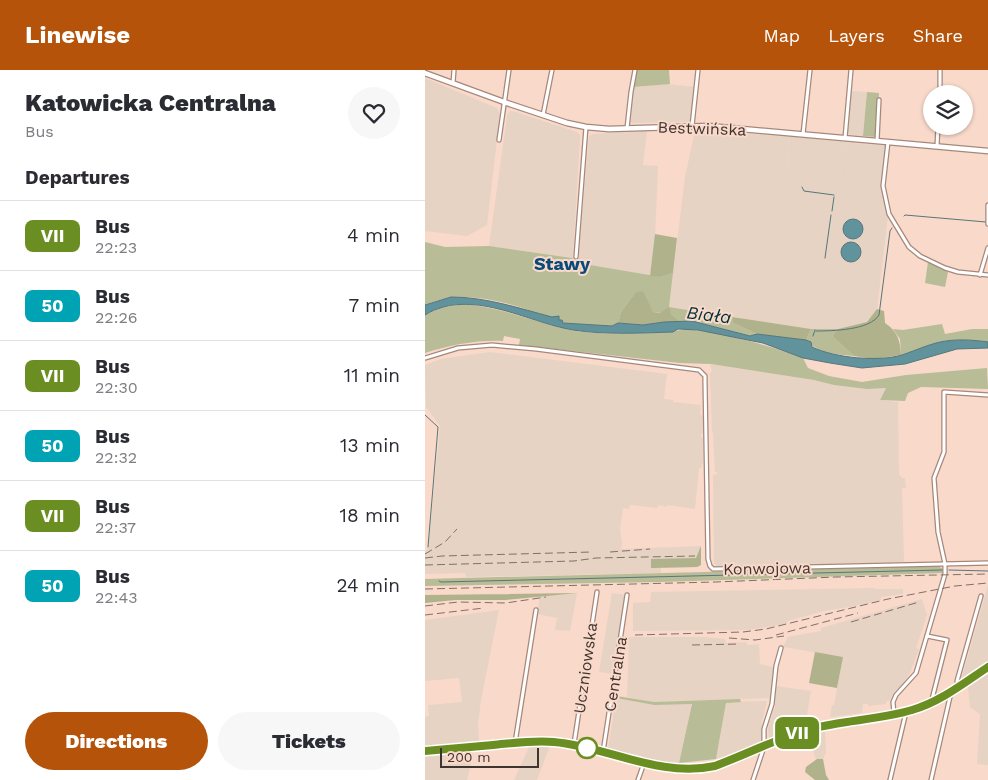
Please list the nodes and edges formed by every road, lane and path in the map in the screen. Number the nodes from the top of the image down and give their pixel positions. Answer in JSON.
{"nodes":[{"id":1,"x":454,"y":70,"type":"edge"},
{"id":2,"x":509,"y":70,"type":"edge"},
{"id":3,"x":552,"y":70,"type":"edge"},
{"id":4,"x":635,"y":70,"type":"edge"},
{"id":5,"x":698,"y":70,"type":"edge"},
{"id":6,"x":810,"y":70,"type":"edge"},
{"id":7,"x":851,"y":70,"type":"edge"},
{"id":8,"x":940,"y":70,"type":"edge"},
{"id":9,"x":425,"y":73,"type":"edge"},
{"id":10,"x":453,"y":84,"type":"junction"},
{"id":11,"x":940,"y":85,"type":"edge"},
{"id":12,"x":879,"y":100,"type":"dead end"},
{"id":13,"x":504,"y":102,"type":"junction"},
{"id":14,"x":543,"y":115,"type":"junction"},
{"id":15,"x":692,"y":126,"type":"junction"},
{"id":16,"x":586,"y":127,"type":"junction"},
{"id":17,"x":627,"y":128,"type":"junction"},
{"id":18,"x":803,"y":134,"type":"junction"},
{"id":19,"x":938,"y":135,"type":"edge"},
{"id":20,"x":845,"y":138,"type":"junction"},
{"id":21,"x":499,"y":140,"type":"dead end"},
{"id":22,"x":877,"y":141,"type":"junction"},
{"id":23,"x":888,"y":142,"type":"junction"},
{"id":24,"x":937,"y":146,"type":"junction"},
{"id":25,"x":988,"y":151,"type":"edge"},
{"id":26,"x":988,"y":205,"type":"edge"},
{"id":27,"x":988,"y":224,"type":"edge"},
{"id":28,"x":988,"y":248,"type":"edge"},
{"id":29,"x":576,"y":257,"type":"dead end"},
{"id":30,"x":980,"y":275,"type":"junction"},
{"id":31,"x":988,"y":275,"type":"edge"},
{"id":32,"x":425,"y":358,"type":"edge"},
{"id":33,"x":988,"y":395,"type":"edge"},
{"id":34,"x":988,"y":563,"type":"edge"},
{"id":35,"x":945,"y":564,"type":"junction"},
{"id":36,"x":597,"y":592,"type":"dead end"},
{"id":37,"x":627,"y":595,"type":"dead end"},
{"id":38,"x":981,"y":596,"type":"dead end"},
{"id":39,"x":536,"y":610,"type":"dead end"},
{"id":40,"x":927,"y":636,"type":"junction"},
{"id":41,"x":781,"y":648,"type":"dead end"},
{"id":42,"x":988,"y":667,"type":"edge"},
{"id":43,"x":958,"y":687,"type":"junction"},
{"id":44,"x":949,"y":693,"type":"junction"},
{"id":45,"x":931,"y":703,"type":"junction"},
{"id":46,"x":906,"y":712,"type":"junction"},
{"id":47,"x":894,"y":714,"type":"junction"},
{"id":48,"x":515,"y":743,"type":"junction"},
{"id":49,"x":574,"y":744,"type":"junction"},
{"id":50,"x":764,"y":747,"type":"junction"},
{"id":51,"x":425,"y":751,"type":"edge"},
{"id":52,"x":603,"y":753,"type":"junction"},
{"id":53,"x":644,"y":763,"type":"junction"},
{"id":54,"x":638,"y":780,"type":"edge"},
{"id":55,"x":753,"y":780,"type":"edge"},
{"id":56,"x":890,"y":780,"type":"edge"},
{"id":57,"x":931,"y":780,"type":"edge"}],
"edges":[{"from":1,"to":10,"type":"street"},
{"from":2,"to":13,"type":"street"},
{"from":3,"to":14,"type":"street"},
{"from":4,"to":17,"type":"street"},
{"from":5,"to":15,"type":"street"},
{"from":6,"to":18,"type":"street"},
{"from":7,"to":20,"type":"street"},
{"from":8,"to":11,"type":"street"},
{"from":9,"to":10,"type":"street","name":"Bestwińska"},
{"from":10,"to":13,"type":"street","name":"Bestwińska"},
{"from":12,"to":22,"type":"street"},
{"from":13,"to":14,"type":"street","name":"Bestwińska"},
{"from":13,"to":21,"type":"street"},
{"from":14,"to":16,"type":"street","name":"Bestwińska"},
{"from":15,"to":17,"type":"street","name":"Bestwińska"},
{"from":15,"to":18,"type":"street","name":"Bestwińska"},
{"from":16,"to":17,"type":"street","name":"Bestwińska"},
{"from":16,"to":29,"type":"street"},
{"from":18,"to":20,"type":"street","name":"Bestwińska"},
{"from":19,"to":24,"type":"street"},
{"from":20,"to":22,"type":"street","name":"Bestwińska"},
{"from":22,"to":23,"type":"street","name":"Bestwińska"},
{"from":23,"to":24,"type":"street","name":"Bestwińska"},
{"from":23,"to":30,"type":"street"},
{"from":24,"to":25,"type":"street","name":"Bestwińska"},
{"from":26,"to":27,"type":"street"},
{"from":28,"to":30,"type":"street"},
{"from":30,"to":31,"type":"street"},
{"from":32,"to":35,"type":"street","name":"Konwojowa"},
{"from":33,"to":35,"type":"street"},
{"from":34,"to":35,"type":"street","name":"Konwojowa"},
{"from":35,"to":40,"type":"street"},
{"from":36,"to":49,"type":"street","name":"Uczniowska"},
{"from":37,"to":52,"type":"street","name":"Centralna"},
{"from":38,"to":43,"type":"street"},
{"from":39,"to":48,"type":"street"},
{"from":40,"to":45,"type":"street"},
{"from":40,"to":47,"type":"street"},
{"from":41,"to":50,"type":"street"},
{"from":42,"to":43,"type":"street"},
{"from":43,"to":44,"type":"street"},
{"from":44,"to":45,"type":"street"},
{"from":44,"to":57,"type":"street"},
{"from":45,"to":46,"type":"street"},
{"from":46,"to":47,"type":"street"},
{"from":46,"to":56,"type":"street"},
{"from":47,"to":50,"type":"street"},
{"from":48,"to":49,"type":"street"},
{"from":48,"to":51,"type":"street"},
{"from":49,"to":52,"type":"street"},
{"from":50,"to":53,"type":"street"},
{"from":50,"to":55,"type":"street"},
{"from":52,"to":53,"type":"street"},
{"from":53,"to":54,"type":"street"}]}
